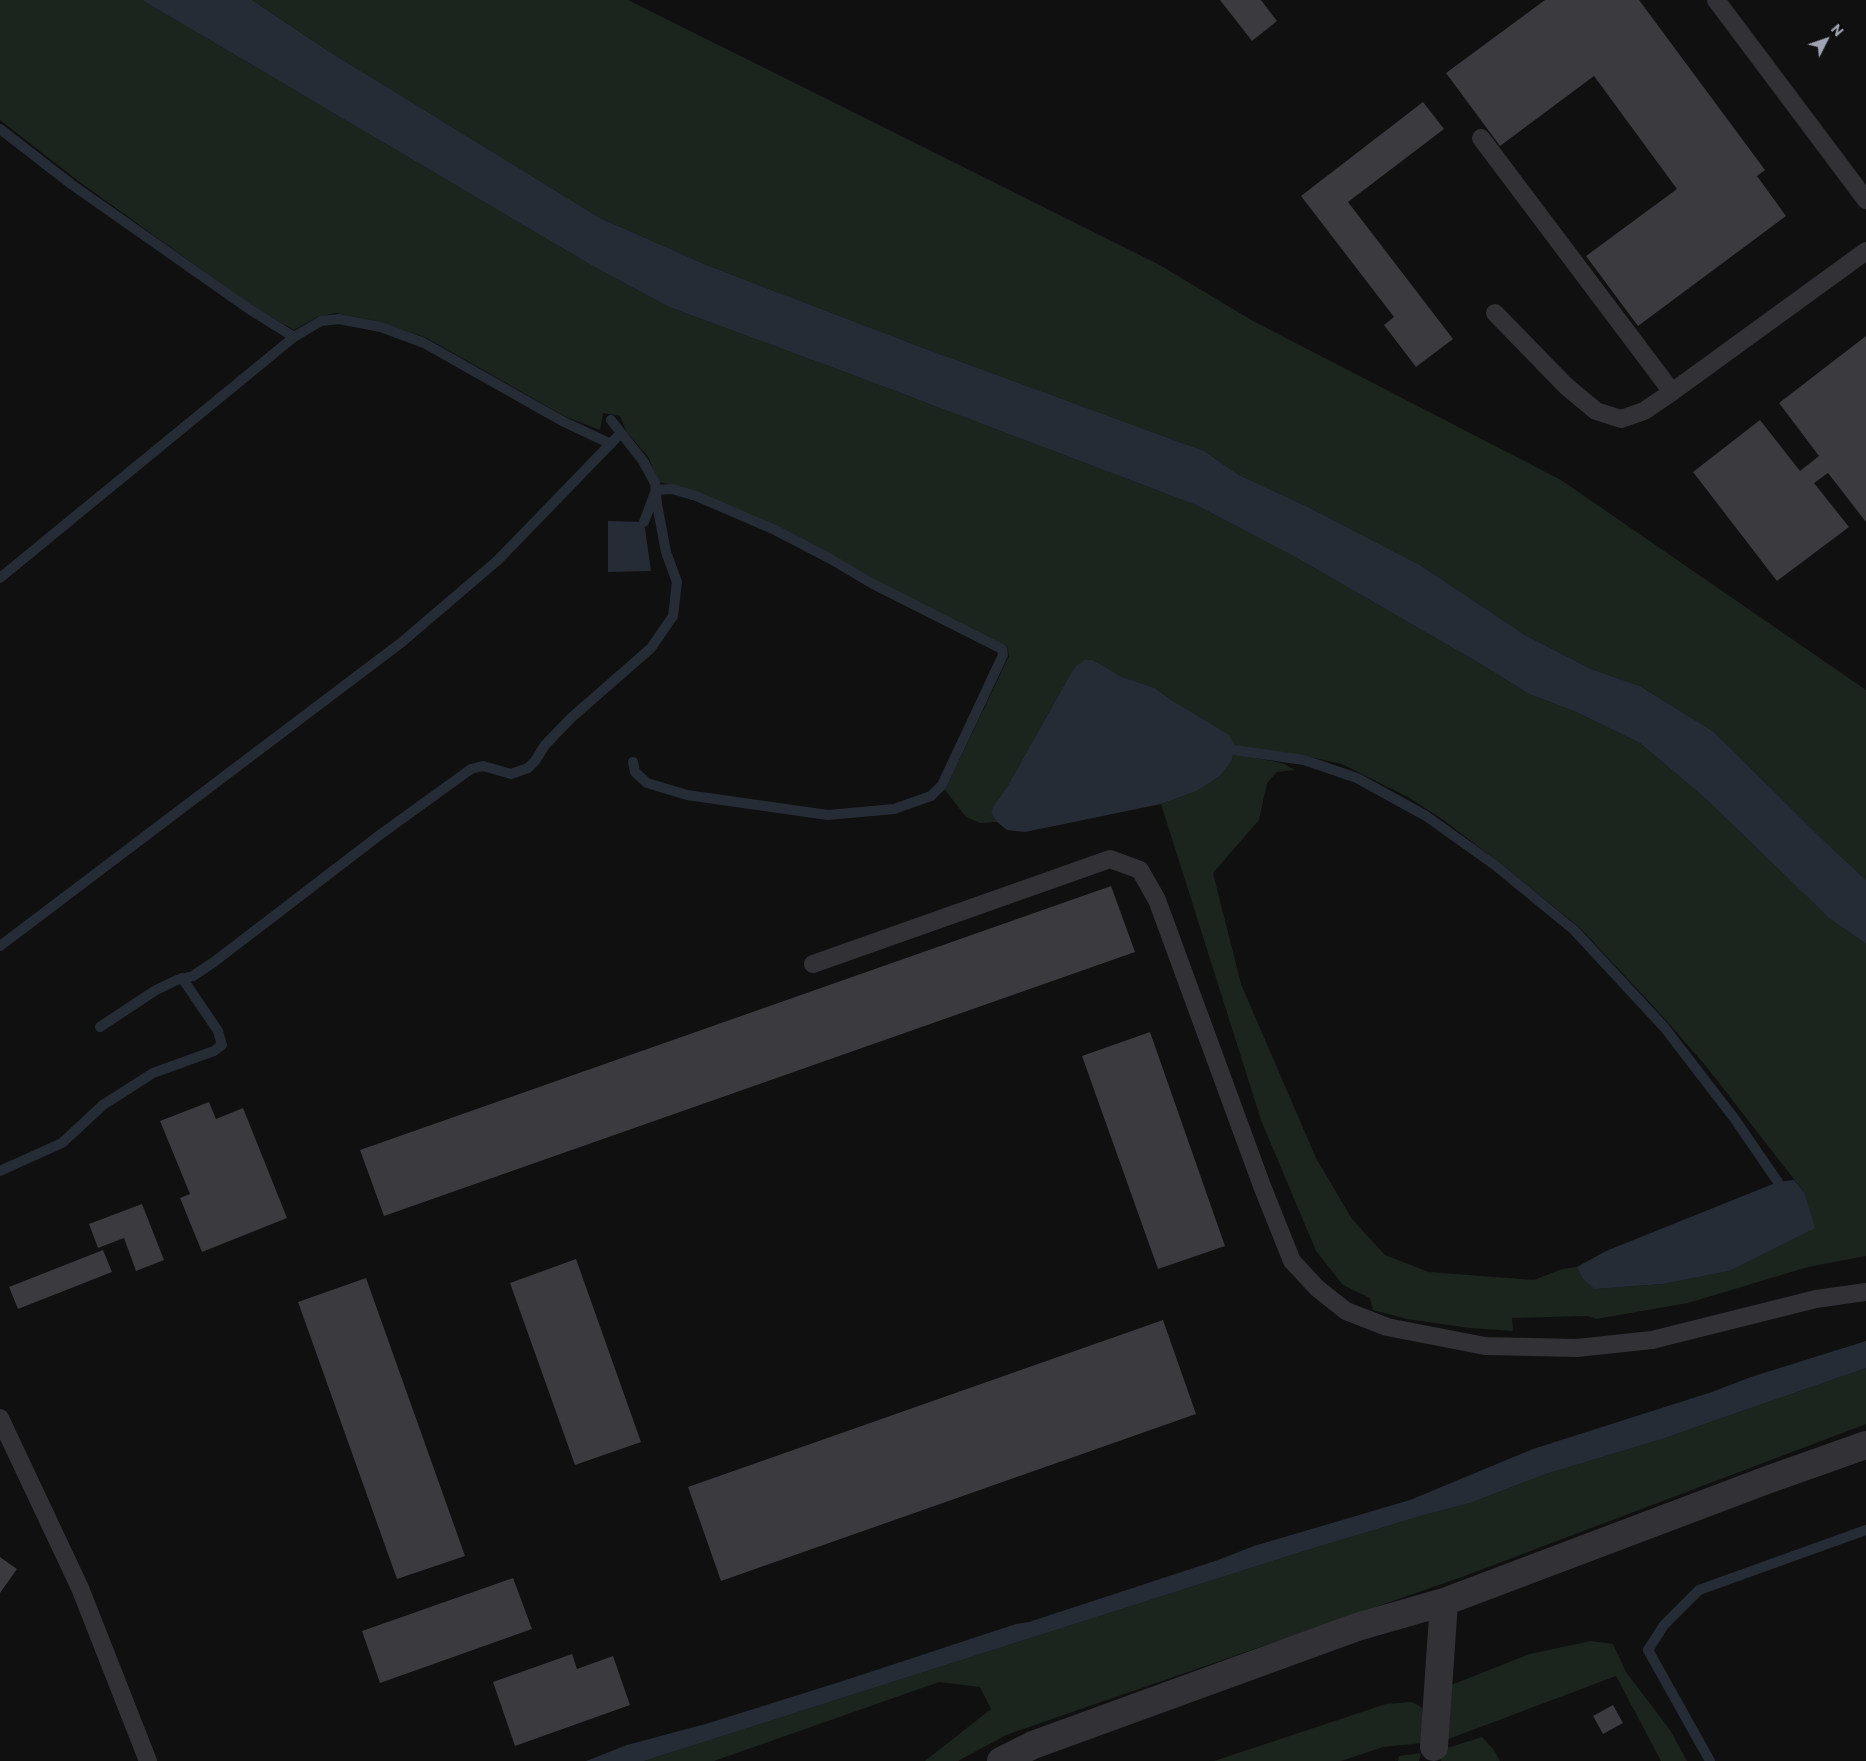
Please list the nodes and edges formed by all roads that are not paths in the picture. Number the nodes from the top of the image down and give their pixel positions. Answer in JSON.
{"nodes":[{"id":1,"x":1716,"y":0,"type":"edge"},
{"id":2,"x":1481,"y":138,"type":"dead end"},
{"id":3,"x":1866,"y":200,"type":"edge"},
{"id":4,"x":1866,"y":251,"type":"edge"},
{"id":5,"x":1495,"y":313,"type":"dead end"},
{"id":6,"x":1672,"y":392,"type":"junction"},
{"id":7,"x":813,"y":964,"type":"dead end"},
{"id":8,"x":1866,"y":1292,"type":"edge"},
{"id":9,"x":0,"y":1418,"type":"edge"},
{"id":10,"x":1866,"y":1445,"type":"edge"},
{"id":11,"x":1444,"y":1602,"type":"junction"},
{"id":12,"x":1432,"y":1754,"type":"edge"},
{"id":13,"x":148,"y":1761,"type":"edge"},
{"id":14,"x":1001,"y":1761,"type":"edge"}],
"edges":[{"from":1,"to":3,"type":"lane"},
{"from":2,"to":6,"type":"lane"},
{"from":4,"to":6,"type":"lane"},
{"from":5,"to":6,"type":"lane"},
{"from":7,"to":8,"type":"lane"},
{"from":9,"to":13,"type":"lane"},
{"from":10,"to":11,"type":"street"},
{"from":11,"to":12,"type":"street"},
{"from":11,"to":14,"type":"street"}]}
